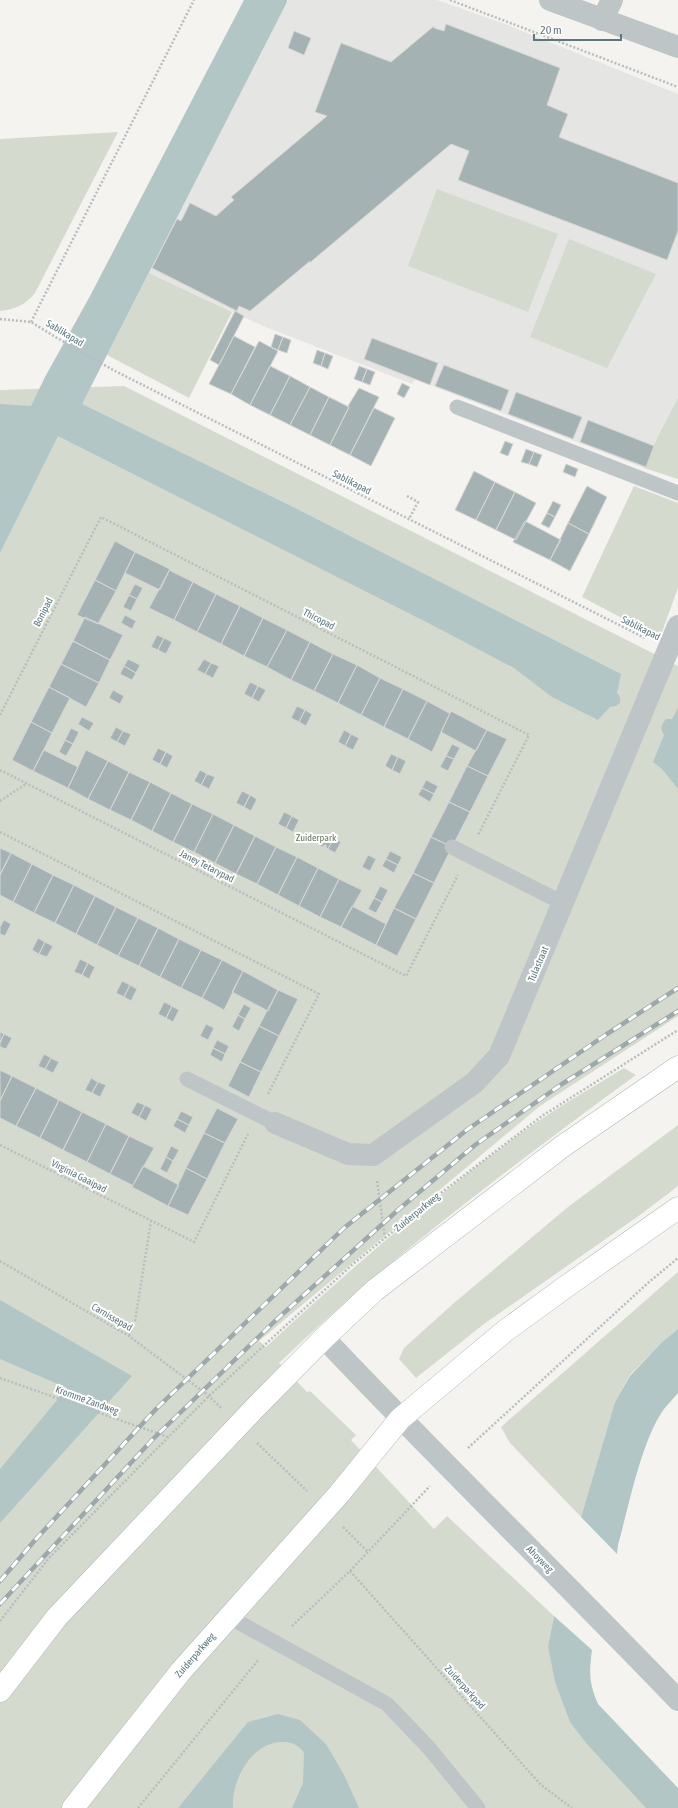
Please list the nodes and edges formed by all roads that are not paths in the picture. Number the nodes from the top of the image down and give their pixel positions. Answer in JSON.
{"nodes":[{"id":1,"x":550,"y":0,"type":"edge"},
{"id":2,"x":612,"y":0,"type":"edge"},
{"id":3,"x":602,"y":20,"type":"junction"},
{"id":4,"x":678,"y":47,"type":"edge"},
{"id":5,"x":457,"y":407,"type":"dead end"},
{"id":6,"x":678,"y":493,"type":"edge"},
{"id":7,"x":678,"y":626,"type":"edge"},
{"id":8,"x":452,"y":848,"type":"dead end"},
{"id":9,"x":563,"y":903,"type":"junction"},
{"id":10,"x":678,"y":1067,"type":"edge"},
{"id":11,"x":187,"y":1079,"type":"dead end"},
{"id":12,"x":275,"y":1123,"type":"joint"},
{"id":13,"x":678,"y":1208,"type":"edge"},
{"id":14,"x":324,"y":1338,"type":"junction"},
{"id":15,"x":400,"y":1419,"type":"junction"},
{"id":16,"x":228,"y":1617,"type":"junction"},
{"id":17,"x":0,"y":1691,"type":"edge"},
{"id":18,"x":678,"y":1700,"type":"edge"},
{"id":19,"x":73,"y":1808,"type":"edge"},
{"id":20,"x":478,"y":1808,"type":"edge"}],
"edges":[{"from":1,"to":3,"type":"street"},
{"from":2,"to":3,"type":"street"},
{"from":3,"to":4,"type":"street"},
{"from":5,"to":6,"type":"lane"},
{"from":7,"to":9,"type":"street","name":"Tulastraat"},
{"from":8,"to":9,"type":"lane"},
{"from":9,"to":12,"type":"street","name":"Tulastraat"},
{"from":10,"to":14,"type":"main road"},
{"from":11,"to":12,"type":"lane"},
{"from":13,"to":15,"type":"main road","name":"Zuiderparkweg"},
{"from":14,"to":15,"type":"street"},
{"from":14,"to":17,"type":"main road"},
{"from":15,"to":16,"type":"main road","name":"Zuiderparkweg"},
{"from":15,"to":18,"type":"street","name":"Ahoyweg"},
{"from":16,"to":19,"type":"main road","name":"Zuiderparkweg"},
{"from":16,"to":20,"type":"lane"}]}
